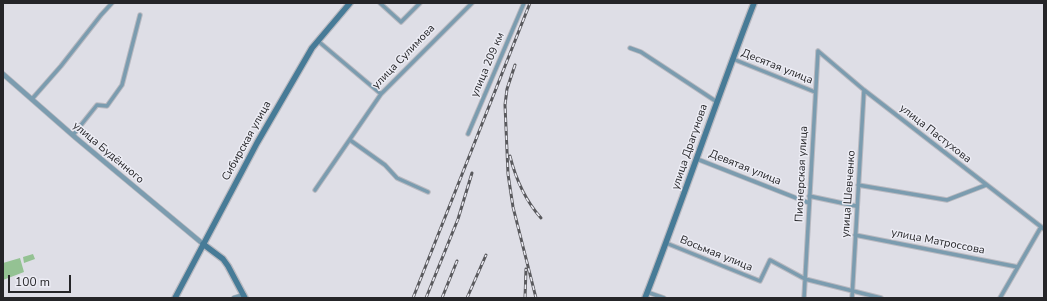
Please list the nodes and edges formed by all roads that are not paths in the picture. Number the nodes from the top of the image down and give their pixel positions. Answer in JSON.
{"nodes":[{"id":1,"x":112,"y":3,"type":"edge"},
{"id":2,"x":350,"y":3,"type":"edge"},
{"id":3,"x":380,"y":3,"type":"edge"},
{"id":4,"x":420,"y":3,"type":"edge"},
{"id":5,"x":472,"y":3,"type":"edge"},
{"id":6,"x":524,"y":3,"type":"edge"},
{"id":7,"x":754,"y":3,"type":"edge"},
{"id":8,"x":140,"y":15,"type":"dead end"},
{"id":9,"x":318,"y":41,"type":"junction"},
{"id":10,"x":630,"y":48,"type":"dead end"},
{"id":11,"x":818,"y":51,"type":"joint"},
{"id":12,"x":733,"y":59,"type":"junction"},
{"id":13,"x":3,"y":74,"type":"edge"},
{"id":14,"x":864,"y":90,"type":"junction"},
{"id":15,"x":816,"y":92,"type":"junction"},
{"id":16,"x":381,"y":94,"type":"junction"},
{"id":17,"x":32,"y":99,"type":"junction"},
{"id":18,"x":717,"y":102,"type":"junction"},
{"id":19,"x":468,"y":134,"type":"dead end"},
{"id":20,"x":73,"y":135,"type":"junction"},
{"id":21,"x":350,"y":140,"type":"junction"},
{"id":22,"x":697,"y":159,"type":"junction"},
{"id":23,"x":858,"y":185,"type":"junction"},
{"id":24,"x":986,"y":185,"type":"junction"},
{"id":25,"x":315,"y":190,"type":"dead end"},
{"id":26,"x":428,"y":192,"type":"dead end"},
{"id":27,"x":809,"y":196,"type":"junction"},
{"id":28,"x":809,"y":203,"type":"junction"},
{"id":29,"x":856,"y":206,"type":"junction"},
{"id":30,"x":1043,"y":228,"type":"edge"},
{"id":31,"x":855,"y":235,"type":"junction"},
{"id":32,"x":666,"y":243,"type":"junction"},
{"id":33,"x":203,"y":244,"type":"junction"},
{"id":34,"x":1018,"y":267,"type":"junction"},
{"id":35,"x":805,"y":279,"type":"junction"},
{"id":36,"x":852,"y":291,"type":"junction"},
{"id":37,"x":647,"y":292,"type":"junction"},
{"id":38,"x":244,"y":296,"type":"edge"},
{"id":39,"x":175,"y":298,"type":"edge"},
{"id":40,"x":234,"y":298,"type":"edge"},
{"id":41,"x":645,"y":298,"type":"edge"},
{"id":42,"x":664,"y":298,"type":"edge"},
{"id":43,"x":804,"y":298,"type":"edge"},
{"id":44,"x":852,"y":298,"type":"edge"},
{"id":45,"x":881,"y":298,"type":"edge"},
{"id":46,"x":1000,"y":298,"type":"edge"}],
"edges":[{"from":1,"to":17,"type":"street"},
{"from":2,"to":9,"type":"main road","name":"Сибирская улица"},
{"from":3,"to":4,"type":"street"},
{"from":5,"to":16,"type":"street","name":"улица Сулимова"},
{"from":6,"to":19,"type":"street","name":"улица 209 км"},
{"from":7,"to":12,"type":"main road","name":"улица Драгунова"},
{"from":8,"to":20,"type":"street"},
{"from":9,"to":16,"type":"street"},
{"from":9,"to":33,"type":"main road","name":"Сибирская улица"},
{"from":10,"to":18,"type":"street"},
{"from":11,"to":14,"type":"street","name":"улица Пастухова"},
{"from":11,"to":15,"type":"street","name":"Пионерская улица"},
{"from":12,"to":15,"type":"street","name":"Десятая улица"},
{"from":12,"to":18,"type":"main road","name":"улица Драгунова"},
{"from":13,"to":17,"type":"street","name":"улица Будённого"},
{"from":14,"to":23,"type":"street","name":"улица Шевченко"},
{"from":14,"to":24,"type":"street","name":"улица Пастухова"},
{"from":15,"to":27,"type":"street","name":"Пионерская улица"},
{"from":16,"to":21,"type":"street","name":"улица Сулимова"},
{"from":17,"to":20,"type":"street","name":"улица Будённого"},
{"from":18,"to":22,"type":"main road","name":"улица Драгунова"},
{"from":20,"to":33,"type":"street","name":"улица Будённого"},
{"from":21,"to":25,"type":"street","name":"улица Сулимова"},
{"from":21,"to":26,"type":"street"},
{"from":22,"to":28,"type":"street","name":"Девятая улица"},
{"from":22,"to":32,"type":"main road","name":"улица Драгунова"},
{"from":23,"to":24,"type":"street"},
{"from":23,"to":29,"type":"street","name":"улица Шевченко"},
{"from":24,"to":30,"type":"street","name":"улица Пастухова"},
{"from":27,"to":28,"type":"street","name":"Пионерская улица"},
{"from":27,"to":29,"type":"street"},
{"from":28,"to":35,"type":"street","name":"Пионерская улица"},
{"from":29,"to":31,"type":"street","name":"улица Шевченко"},
{"from":30,"to":34,"type":"street"},
{"from":31,"to":34,"type":"street","name":"улица Матроссова"},
{"from":31,"to":36,"type":"street","name":"улица Шевченко"},
{"from":32,"to":35,"type":"street","name":"Восьмая улица"},
{"from":32,"to":37,"type":"main road","name":"улица Драгунова"},
{"from":33,"to":38,"type":"main road"},
{"from":33,"to":39,"type":"main road","name":"Сибирская улица"},
{"from":34,"to":46,"type":"street"},
{"from":35,"to":36,"type":"street"},
{"from":35,"to":43,"type":"street","name":"Пионерская улица"},
{"from":36,"to":44,"type":"street","name":"улица Шевченко"},
{"from":36,"to":45,"type":"street"},
{"from":37,"to":41,"type":"main road","name":"улица Драгунова"},
{"from":37,"to":42,"type":"street"},
{"from":38,"to":40,"type":"street"}]}
